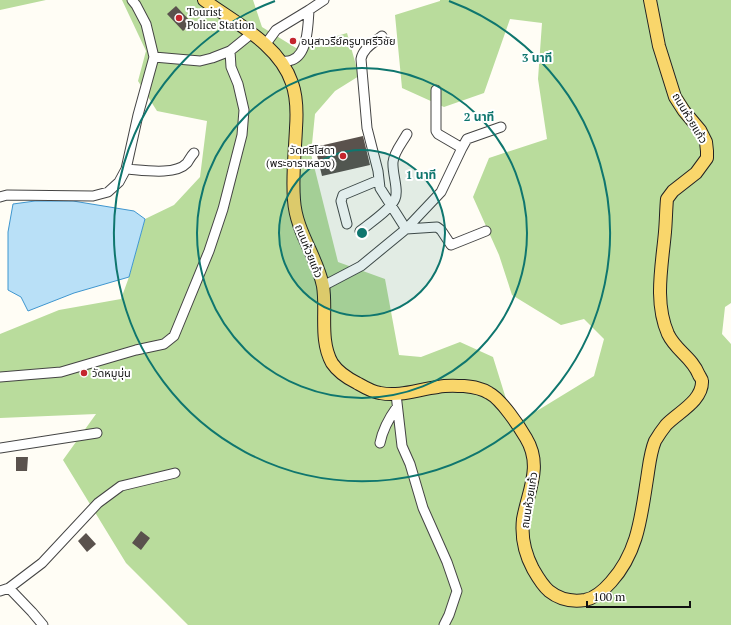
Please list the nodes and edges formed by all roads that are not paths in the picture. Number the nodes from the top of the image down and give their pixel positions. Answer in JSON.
{"nodes":[{"id":1,"x":132,"y":0,"type":"edge"},
{"id":2,"x":204,"y":0,"type":"edge"},
{"id":3,"x":324,"y":0,"type":"edge"},
{"id":4,"x":650,"y":0,"type":"edge"},
{"id":5,"x":311,"y":6,"type":"edge"},
{"id":6,"x":251,"y":34,"type":"junction"},
{"id":7,"x":382,"y":36,"type":"dead end"},
{"id":8,"x":265,"y":45,"type":"junction"},
{"id":9,"x":230,"y":51,"type":"junction"},
{"id":10,"x":154,"y":57,"type":"junction"},
{"id":11,"x":279,"y":61,"type":"junction"},
{"id":12,"x":436,"y":90,"type":"dead end"},
{"id":13,"x":501,"y":127,"type":"dead end"},
{"id":14,"x":407,"y":134,"type":"dead end"},
{"id":15,"x":462,"y":148,"type":"junction"},
{"id":16,"x":194,"y":153,"type":"dead end"},
{"id":17,"x":126,"y":169,"type":"junction"},
{"id":18,"x":379,"y":180,"type":"junction"},
{"id":19,"x":0,"y":196,"type":"edge"},
{"id":20,"x":390,"y":205,"type":"junction"},
{"id":21,"x":347,"y":224,"type":"dead end"},
{"id":22,"x":406,"y":229,"type":"junction"},
{"id":23,"x":360,"y":231,"type":"dead end"},
{"id":24,"x":486,"y":232,"type":"dead end"},
{"id":25,"x":323,"y":286,"type":"junction"},
{"id":26,"x":0,"y":377,"type":"edge"},
{"id":27,"x":396,"y":394,"type":"junction"},
{"id":28,"x":397,"y":407,"type":"junction"},
{"id":29,"x":98,"y":433,"type":"dead end"},
{"id":30,"x":380,"y":443,"type":"dead end"},
{"id":31,"x":0,"y":448,"type":"edge"},
{"id":32,"x":175,"y":473,"type":"dead end"},
{"id":33,"x":9,"y":588,"type":"junction"},
{"id":34,"x":0,"y":591,"type":"edge"},
{"id":35,"x":43,"y":625,"type":"edge"},
{"id":36,"x":444,"y":625,"type":"edge"}],
"edges":[{"from":1,"to":10,"type":"street"},
{"from":2,"to":6,"type":"main road","name":"ถนนห้วยแก้ว"},
{"from":3,"to":5,"type":"street"},
{"from":4,"to":27,"type":"main road","name":"ถนนห้วยแก้ว"},
{"from":5,"to":8,"type":"street"},
{"from":5,"to":11,"type":"street"},
{"from":6,"to":8,"type":"main road","name":"ถนนห้วยแก้ว"},
{"from":6,"to":9,"type":"street"},
{"from":7,"to":18,"type":"street"},
{"from":8,"to":11,"type":"main road","name":"ถนนห้วยแก้ว"},
{"from":9,"to":10,"type":"street"},
{"from":9,"to":26,"type":"street"},
{"from":10,"to":17,"type":"street"},
{"from":11,"to":25,"type":"main road","name":"ถนนห้วยแก้ว"},
{"from":12,"to":15,"type":"street"},
{"from":13,"to":15,"type":"street"},
{"from":14,"to":20,"type":"street"},
{"from":15,"to":22,"type":"street"},
{"from":16,"to":17,"type":"street"},
{"from":17,"to":19,"type":"street"},
{"from":18,"to":20,"type":"street"},
{"from":18,"to":21,"type":"street"},
{"from":20,"to":22,"type":"street"},
{"from":20,"to":23,"type":"street"},
{"from":22,"to":24,"type":"street"},
{"from":22,"to":25,"type":"street"},
{"from":25,"to":27,"type":"main road","name":"ถนนห้วยแก้ว"},
{"from":27,"to":28,"type":"street"},
{"from":28,"to":30,"type":"street"},
{"from":28,"to":36,"type":"street"},
{"from":29,"to":31,"type":"street"},
{"from":32,"to":33,"type":"street"},
{"from":33,"to":34,"type":"street"},
{"from":33,"to":35,"type":"street"}]}
